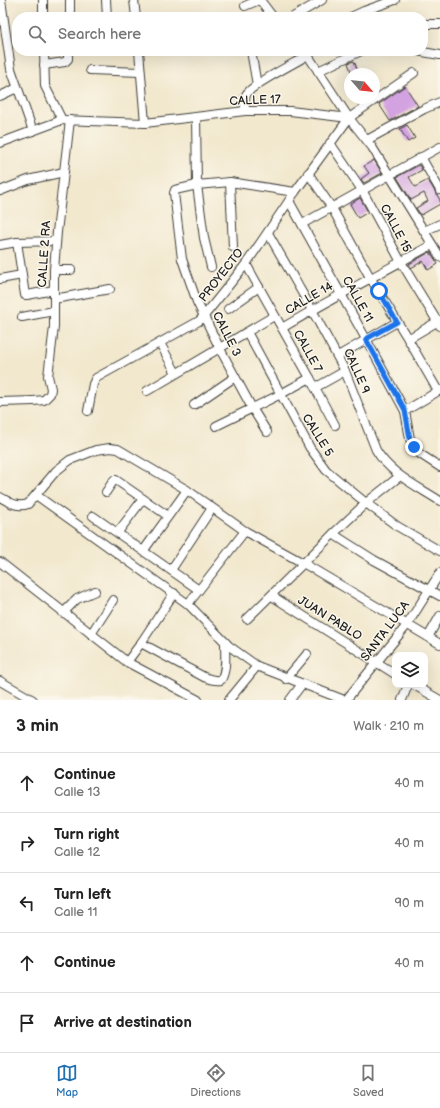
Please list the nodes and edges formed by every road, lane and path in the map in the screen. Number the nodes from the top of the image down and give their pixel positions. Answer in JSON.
{"nodes":[{"id":1,"x":1,"y":0,"type":"edge"},
{"id":2,"x":43,"y":0,"type":"edge"},
{"id":3,"x":70,"y":0,"type":"edge"},
{"id":4,"x":106,"y":0,"type":"edge"},
{"id":5,"x":134,"y":0,"type":"edge"},
{"id":6,"x":259,"y":0,"type":"edge"},
{"id":7,"x":322,"y":0,"type":"edge"},
{"id":8,"x":395,"y":0,"type":"edge"},
{"id":9,"x":245,"y":6,"type":"dead end"},
{"id":10,"x":43,"y":12,"type":"edge"},
{"id":11,"x":70,"y":12,"type":"edge"},
{"id":12,"x":107,"y":12,"type":"edge"},
{"id":13,"x":135,"y":12,"type":"edge"},
{"id":14,"x":269,"y":12,"type":"edge"},
{"id":15,"x":302,"y":12,"type":"edge"},
{"id":16,"x":370,"y":12,"type":"edge"},
{"id":17,"x":428,"y":24,"type":"edge"},
{"id":18,"x":440,"y":24,"type":"edge"},
{"id":19,"x":428,"y":53,"type":"edge"},
{"id":20,"x":440,"y":55,"type":"edge"},
{"id":21,"x":44,"y":56,"type":"edge"},
{"id":22,"x":68,"y":56,"type":"edge"},
{"id":23,"x":139,"y":56,"type":"edge"},
{"id":24,"x":253,"y":56,"type":"edge"},
{"id":25,"x":302,"y":56,"type":"edge"},
{"id":26,"x":309,"y":56,"type":"edge"},
{"id":27,"x":351,"y":56,"type":"edge"},
{"id":28,"x":44,"y":65,"type":"junction"},
{"id":29,"x":90,"y":70,"type":"dead end"},
{"id":30,"x":140,"y":72,"type":"junction"},
{"id":31,"x":318,"y":72,"type":"junction"},
{"id":32,"x":414,"y":73,"type":"dead end"},
{"id":33,"x":257,"y":85,"type":"junction"},
{"id":34,"x":17,"y":88,"type":"junction"},
{"id":35,"x":0,"y":96,"type":"edge"},
{"id":36,"x":440,"y":102,"type":"edge"},
{"id":37,"x":245,"y":111,"type":"junction"},
{"id":38,"x":196,"y":117,"type":"junction"},
{"id":39,"x":349,"y":118,"type":"junction"},
{"id":40,"x":66,"y":120,"type":"junction"},
{"id":41,"x":145,"y":123,"type":"junction"},
{"id":42,"x":33,"y":131,"type":"junction"},
{"id":43,"x":2,"y":140,"type":"edge"},
{"id":44,"x":367,"y":140,"type":"junction"},
{"id":45,"x":330,"y":143,"type":"junction"},
{"id":46,"x":440,"y":147,"type":"edge"},
{"id":47,"x":421,"y":158,"type":"junction"},
{"id":48,"x":64,"y":172,"type":"junction"},
{"id":49,"x":308,"y":173,"type":"junction"},
{"id":50,"x":390,"y":174,"type":"junction"},
{"id":51,"x":230,"y":182,"type":"junction"},
{"id":52,"x":197,"y":185,"type":"junction"},
{"id":53,"x":362,"y":190,"type":"junction"},
{"id":54,"x":440,"y":190,"type":"edge"},
{"id":55,"x":0,"y":191,"type":"edge"},
{"id":56,"x":295,"y":192,"type":"junction"},
{"id":57,"x":289,"y":201,"type":"junction"},
{"id":58,"x":332,"y":208,"type":"junction"},
{"id":59,"x":302,"y":224,"type":"junction"},
{"id":60,"x":440,"y":224,"type":"edge"},
{"id":61,"x":424,"y":231,"type":"junction"},
{"id":62,"x":268,"y":233,"type":"junction"},
{"id":63,"x":56,"y":241,"type":"junction"},
{"id":64,"x":17,"y":242,"type":"junction"},
{"id":65,"x":432,"y":244,"type":"junction"},
{"id":66,"x":0,"y":245,"type":"edge"},
{"id":67,"x":233,"y":247,"type":"dead end"},
{"id":68,"x":440,"y":257,"type":"edge"},
{"id":69,"x":400,"y":262,"type":"junction"},
{"id":70,"x":246,"y":264,"type":"junction"},
{"id":71,"x":211,"y":267,"type":"dead end"},
{"id":72,"x":54,"y":270,"type":"junction"},
{"id":73,"x":71,"y":270,"type":"dead end"},
{"id":74,"x":22,"y":274,"type":"junction"},
{"id":75,"x":0,"y":279,"type":"edge"},
{"id":76,"x":371,"y":279,"type":"junction"},
{"id":77,"x":259,"y":287,"type":"junction"},
{"id":78,"x":110,"y":289,"type":"dead end"},
{"id":79,"x":341,"y":293,"type":"junction"},
{"id":80,"x":54,"y":294,"type":"junction"},
{"id":81,"x":228,"y":309,"type":"dead end"},
{"id":82,"x":312,"y":310,"type":"junction"},
{"id":83,"x":54,"y":311,"type":"junction"},
{"id":84,"x":204,"y":316,"type":"junction"},
{"id":85,"x":274,"y":316,"type":"junction"},
{"id":86,"x":22,"y":317,"type":"dead end"},
{"id":87,"x":397,"y":322,"type":"junction"},
{"id":88,"x":439,"y":323,"type":"edge"},
{"id":89,"x":282,"y":328,"type":"junction"},
{"id":90,"x":247,"y":332,"type":"junction"},
{"id":91,"x":366,"y":339,"type":"junction"},
{"id":92,"x":408,"y":339,"type":"junction"},
{"id":93,"x":160,"y":343,"type":"junction"},
{"id":94,"x":219,"y":347,"type":"junction"},
{"id":95,"x":338,"y":356,"type":"junction"},
{"id":96,"x":345,"y":371,"type":"junction"},
{"id":97,"x":176,"y":373,"type":"junction"},
{"id":98,"x":236,"y":377,"type":"junction"},
{"id":99,"x":310,"y":378,"type":"junction"},
{"id":100,"x":314,"y":386,"type":"junction"},
{"id":101,"x":147,"y":390,"type":"dead end"},
{"id":102,"x":439,"y":390,"type":"edge"},
{"id":103,"x":281,"y":394,"type":"junction"},
{"id":104,"x":0,"y":402,"type":"edge"},
{"id":105,"x":194,"y":405,"type":"dead end"},
{"id":106,"x":252,"y":408,"type":"junction"},
{"id":107,"x":405,"y":410,"type":"junction"},
{"id":108,"x":88,"y":411,"type":"dead end"},
{"id":109,"x":335,"y":425,"type":"dead end"},
{"id":110,"x":216,"y":426,"type":"dead end"},
{"id":111,"x":267,"y":432,"type":"dead end"},
{"id":112,"x":440,"y":467,"type":"edge"},
{"id":113,"x":400,"y":476,"type":"junction"},
{"id":114,"x":186,"y":490,"type":"junction"},
{"id":115,"x":106,"y":492,"type":"dead end"},
{"id":116,"x":36,"y":495,"type":"junction"},
{"id":117,"x":0,"y":497,"type":"edge"},
{"id":118,"x":143,"y":499,"type":"junction"},
{"id":119,"x":440,"y":501,"type":"edge"},
{"id":120,"x":366,"y":503,"type":"junction"},
{"id":121,"x":212,"y":508,"type":"junction"},
{"id":122,"x":93,"y":516,"type":"dead end"},
{"id":123,"x":168,"y":516,"type":"junction"},
{"id":124,"x":245,"y":531,"type":"junction"},
{"id":125,"x":118,"y":532,"type":"junction"},
{"id":126,"x":333,"y":534,"type":"junction"},
{"id":127,"x":144,"y":550,"type":"junction"},
{"id":128,"x":440,"y":550,"type":"edge"},
{"id":129,"x":0,"y":562,"type":"edge"},
{"id":130,"x":303,"y":563,"type":"junction"},
{"id":131,"x":171,"y":570,"type":"junction"},
{"id":132,"x":440,"y":573,"type":"edge"},
{"id":133,"x":199,"y":590,"type":"junction"},
{"id":134,"x":429,"y":590,"type":"junction"},
{"id":135,"x":95,"y":591,"type":"dead end"},
{"id":136,"x":174,"y":593,"type":"junction"},
{"id":137,"x":272,"y":596,"type":"junction"},
{"id":138,"x":440,"y":596,"type":"edge"},
{"id":139,"x":113,"y":600,"type":"dead end"},
{"id":140,"x":188,"y":604,"type":"junction"},
{"id":141,"x":63,"y":613,"type":"junction"},
{"id":142,"x":440,"y":616,"type":"edge"},
{"id":143,"x":247,"y":619,"type":"dead end"},
{"id":144,"x":407,"y":625,"type":"junction"},
{"id":145,"x":91,"y":634,"type":"junction"},
{"id":146,"x":428,"y":637,"type":"junction"},
{"id":147,"x":225,"y":642,"type":"junction"},
{"id":148,"x":142,"y":643,"type":"junction"},
{"id":149,"x":440,"y":644,"type":"edge"},
{"id":150,"x":308,"y":654,"type":"dead end"},
{"id":151,"x":127,"y":662,"type":"junction"},
{"id":152,"x":376,"y":662,"type":"junction"},
{"id":153,"x":257,"y":666,"type":"junction"},
{"id":154,"x":392,"y":672,"type":"edge"},
{"id":155,"x":286,"y":679,"type":"junction"},
{"id":156,"x":0,"y":681,"type":"edge"},
{"id":157,"x":302,"y":684,"type":"junction"},
{"id":158,"x":407,"y":688,"type":"edge"},
{"id":159,"x":419,"y":688,"type":"edge"},
{"id":160,"x":33,"y":700,"type":"edge"},
{"id":161,"x":198,"y":700,"type":"edge"},
{"id":162,"x":229,"y":700,"type":"edge"},
{"id":163,"x":290,"y":700,"type":"edge"},
{"id":164,"x":345,"y":700,"type":"edge"},
{"id":165,"x":402,"y":700,"type":"edge"},
{"id":166,"x":440,"y":700,"type":"edge"}],
"edges":[{"from":1,"to":34,"type":"street"},
{"from":2,"to":10,"type":"street"},
{"from":3,"to":11,"type":"street"},
{"from":4,"to":12,"type":"street"},
{"from":5,"to":13,"type":"street"},
{"from":6,"to":9,"type":"street"},
{"from":6,"to":14,"type":"street"},
{"from":7,"to":15,"type":"street"},
{"from":8,"to":16,"type":"street"},
{"from":17,"to":18,"type":"street"},
{"from":19,"to":20,"type":"street"},
{"from":21,"to":28,"type":"street"},
{"from":22,"to":28,"type":"street"},
{"from":23,"to":30,"type":"street"},
{"from":24,"to":33,"type":"street"},
{"from":25,"to":33,"type":"street"},
{"from":26,"to":31,"type":"street"},
{"from":27,"to":31,"type":"street"},
{"from":28,"to":40,"type":"street"},
{"from":29,"to":30,"type":"street"},
{"from":30,"to":41,"type":"street"},
{"from":31,"to":39,"type":"street"},
{"from":32,"to":39,"type":"street","name":"PROYECTO"},
{"from":33,"to":37,"type":"street"},
{"from":34,"to":35,"type":"street"},
{"from":34,"to":42,"type":"street"},
{"from":36,"to":44,"type":"street"},
{"from":37,"to":38,"type":"street","name":"CALLE 17"},
{"from":37,"to":39,"type":"street","name":"CALLE 17"},
{"from":38,"to":41,"type":"street","name":"CALLE 17"},
{"from":38,"to":52,"type":"street"},
{"from":39,"to":44,"type":"street"},
{"from":39,"to":45,"type":"street","name":"PROYECTO"},
{"from":40,"to":41,"type":"street","name":"CALLE 17"},
{"from":40,"to":42,"type":"street","name":"CALLE 17"},
{"from":40,"to":48,"type":"street","name":"CALLE 2 RA"},
{"from":42,"to":43,"type":"street","name":"CALLE 17"},
{"from":44,"to":50,"type":"street"},
{"from":45,"to":49,"type":"street","name":"PROYECTO"},
{"from":45,"to":53,"type":"street","name":"CALLE 15"},
{"from":46,"to":47,"type":"street"},
{"from":47,"to":50,"type":"street"},
{"from":47,"to":54,"type":"street"},
{"from":48,"to":55,"type":"street"},
{"from":48,"to":63,"type":"street","name":"CALLE 2 RA"},
{"from":49,"to":56,"type":"street","name":"PROYECTO"},
{"from":49,"to":58,"type":"street"},
{"from":50,"to":53,"type":"street"},
{"from":50,"to":61,"type":"street"},
{"from":51,"to":52,"type":"street"},
{"from":51,"to":56,"type":"street"},
{"from":51,"to":67,"type":"street"},
{"from":52,"to":71,"type":"street"},
{"from":52,"to":84,"type":"street","name":"CALLE 3"},
{"from":53,"to":58,"type":"street"},
{"from":53,"to":69,"type":"street","name":"CALLE 15"},
{"from":56,"to":57,"type":"street","name":"PROYECTO"},
{"from":57,"to":59,"type":"street","name":"CALLE 11"},
{"from":57,"to":62,"type":"street","name":"PROYECTO"},
{"from":58,"to":59,"type":"street"},
{"from":58,"to":76,"type":"street"},
{"from":59,"to":79,"type":"street","name":"CALLE 11"},
{"from":60,"to":61,"type":"street"},
{"from":61,"to":65,"type":"street"},
{"from":62,"to":70,"type":"street","name":"PROYECTO"},
{"from":62,"to":82,"type":"street","name":"CALLE 9"},
{"from":63,"to":64,"type":"street"},
{"from":63,"to":72,"type":"street","name":"CALLE 2 RA"},
{"from":64,"to":66,"type":"street"},
{"from":64,"to":74,"type":"street"},
{"from":65,"to":68,"type":"street"},
{"from":65,"to":69,"type":"street","name":"CALLE 14"},
{"from":69,"to":76,"type":"street","name":"CALLE 14"},
{"from":69,"to":88,"type":"street","name":"CALLE 15"},
{"from":70,"to":77,"type":"street","name":"CALLE 7"},
{"from":70,"to":84,"type":"street","name":"PROYECTO"},
{"from":72,"to":73,"type":"street"},
{"from":72,"to":80,"type":"street","name":"CALLE 2 RA"},
{"from":74,"to":75,"type":"street"},
{"from":74,"to":80,"type":"street"},
{"from":76,"to":79,"type":"street","name":"CALLE 14"},
{"from":76,"to":87,"type":"street"},
{"from":77,"to":81,"type":"street"},
{"from":77,"to":85,"type":"street","name":"CALLE 7"},
{"from":78,"to":80,"type":"street"},
{"from":79,"to":82,"type":"street","name":"CALLE 14"},
{"from":79,"to":91,"type":"street","name":"CALLE 11"},
{"from":80,"to":83,"type":"street","name":"CALLE 2 RA"},
{"from":82,"to":89,"type":"street","name":"CALLE 14"},
{"from":82,"to":95,"type":"street","name":"CALLE 9"},
{"from":83,"to":86,"type":"street"},
{"from":83,"to":104,"type":"street","name":"CALLE 2 RA"},
{"from":84,"to":93,"type":"street","name":"PROYECTO"},
{"from":84,"to":94,"type":"street","name":"CALLE 3"},
{"from":85,"to":89,"type":"street","name":"CALLE 7"},
{"from":85,"to":90,"type":"street","name":"CALLE 14"},
{"from":87,"to":91,"type":"street"},
{"from":87,"to":92,"type":"street"},
{"from":88,"to":92,"type":"street"},
{"from":89,"to":99,"type":"street","name":"CALLE 7"},
{"from":90,"to":94,"type":"street","name":"CALLE 14"},
{"from":90,"to":103,"type":"street","name":"CALLE 5"},
{"from":91,"to":95,"type":"street"},
{"from":91,"to":107,"type":"street","name":"CALLE 11"},
{"from":92,"to":102,"type":"street"},
{"from":93,"to":97,"type":"street"},
{"from":93,"to":108,"type":"street","name":"PROYECTO"},
{"from":94,"to":97,"type":"street","name":"CALLE 14"},
{"from":94,"to":98,"type":"street","name":"CALLE 3"},
{"from":95,"to":96,"type":"street","name":"CALLE 9"},
{"from":96,"to":100,"type":"street"},
{"from":96,"to":113,"type":"street","name":"CALLE 9"},
{"from":97,"to":101,"type":"street","name":"CALLE 14"},
{"from":98,"to":105,"type":"street"},
{"from":98,"to":106,"type":"street","name":"CALLE 3"},
{"from":99,"to":100,"type":"street","name":"CALLE 7"},
{"from":99,"to":103,"type":"street"},
{"from":100,"to":109,"type":"street","name":"CALLE 7"},
{"from":102,"to":107,"type":"street"},
{"from":103,"to":106,"type":"street"},
{"from":103,"to":120,"type":"street","name":"CALLE 5"},
{"from":106,"to":110,"type":"street"},
{"from":106,"to":111,"type":"street","name":"CALLE 3"},
{"from":107,"to":112,"type":"street","name":"CALLE 11"},
{"from":113,"to":119,"type":"street","name":"CALLE 9"},
{"from":113,"to":120,"type":"street"},
{"from":114,"to":116,"type":"street"},
{"from":114,"to":121,"type":"street"},
{"from":114,"to":123,"type":"street"},
{"from":115,"to":118,"type":"street"},
{"from":116,"to":117,"type":"street"},
{"from":116,"to":136,"type":"street"},
{"from":118,"to":123,"type":"street"},
{"from":118,"to":125,"type":"street"},
{"from":120,"to":126,"type":"street"},
{"from":120,"to":128,"type":"street","name":"CALLE 5"},
{"from":121,"to":124,"type":"street"},
{"from":121,"to":131,"type":"street"},
{"from":122,"to":125,"type":"street"},
{"from":123,"to":127,"type":"street"},
{"from":124,"to":130,"type":"street"},
{"from":124,"to":133,"type":"street"},
{"from":125,"to":127,"type":"street"},
{"from":126,"to":130,"type":"street"},
{"from":126,"to":134,"type":"street"},
{"from":127,"to":131,"type":"street"},
{"from":129,"to":141,"type":"street"},
{"from":130,"to":137,"type":"street"},
{"from":130,"to":144,"type":"street"},
{"from":131,"to":133,"type":"street"},
{"from":132,"to":134,"type":"street","name":"SANTA LUCA"},
{"from":133,"to":140,"type":"street"},
{"from":134,"to":138,"type":"street"},
{"from":134,"to":144,"type":"street","name":"SANTA LUCA"},
{"from":135,"to":141,"type":"street"},
{"from":136,"to":140,"type":"street"},
{"from":136,"to":148,"type":"street"},
{"from":137,"to":143,"type":"street"},
{"from":137,"to":152,"type":"street","name":"JUAN PABLO"},
{"from":139,"to":145,"type":"street"},
{"from":140,"to":147,"type":"street"},
{"from":141,"to":145,"type":"street"},
{"from":142,"to":146,"type":"street"},
{"from":144,"to":146,"type":"street"},
{"from":144,"to":152,"type":"street","name":"SANTA LUCA"},
{"from":145,"to":151,"type":"street"},
{"from":146,"to":149,"type":"street"},
{"from":147,"to":148,"type":"street"},
{"from":147,"to":153,"type":"street"},
{"from":148,"to":151,"type":"street"},
{"from":150,"to":155,"type":"street"},
{"from":151,"to":161,"type":"street"},
{"from":152,"to":154,"type":"street","name":"JUAN PABLO"},
{"from":152,"to":164,"type":"street","name":"SANTA LUCA"},
{"from":153,"to":155,"type":"street"},
{"from":153,"to":162,"type":"street"},
{"from":155,"to":157,"type":"street"},
{"from":156,"to":160,"type":"street"},
{"from":157,"to":163,"type":"street"},
{"from":157,"to":164,"type":"street"},
{"from":158,"to":165,"type":"street"},
{"from":159,"to":166,"type":"street"}]}
